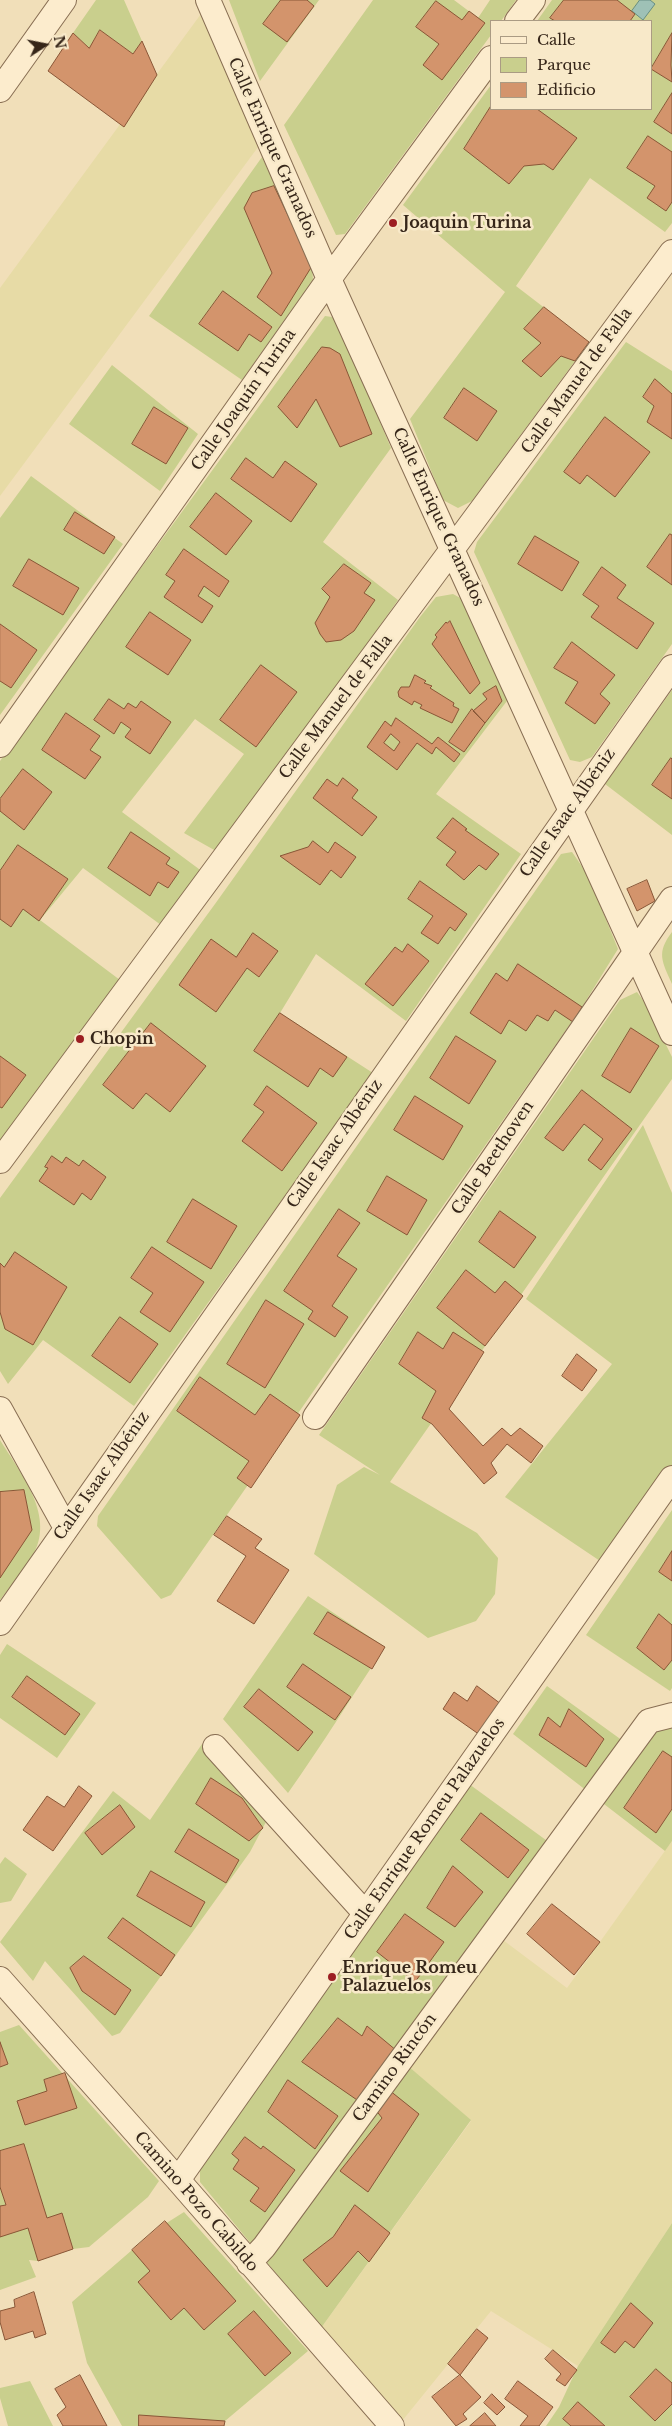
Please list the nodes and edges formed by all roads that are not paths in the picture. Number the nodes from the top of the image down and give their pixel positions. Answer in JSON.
{"nodes":[{"id":1,"x":64,"y":0,"type":"edge"},
{"id":2,"x":208,"y":0,"type":"edge"},
{"id":3,"x":533,"y":0,"type":"edge"},
{"id":4,"x":518,"y":20,"type":"edge"},
{"id":5,"x":490,"y":59,"type":"edge"},
{"id":6,"x":0,"y":90,"type":"edge"},
{"id":7,"x":672,"y":252,"type":"edge"},
{"id":8,"x":329,"y":280,"type":"junction"},
{"id":9,"x":453,"y":549,"type":"junction"},
{"id":10,"x":672,"y":667,"type":"edge"},
{"id":11,"x":0,"y":744,"type":"edge"},
{"id":12,"x":570,"y":809,"type":"junction"},
{"id":13,"x":672,"y":899,"type":"edge"},
{"id":14,"x":635,"y":951,"type":"junction"},
{"id":15,"x":672,"y":1033,"type":"edge"},
{"id":16,"x":0,"y":1161,"type":"edge"},
{"id":17,"x":0,"y":1409,"type":"edge"},
{"id":18,"x":315,"y":1417,"type":"dead end"},
{"id":19,"x":672,"y":1478,"type":"edge"},
{"id":20,"x":66,"y":1528,"type":"junction"},
{"id":21,"x":0,"y":1622,"type":"edge"},
{"id":22,"x":672,"y":1715,"type":"edge"},
{"id":23,"x":215,"y":1747,"type":"dead end"},
{"id":24,"x":365,"y":1914,"type":"junction"},
{"id":25,"x":0,"y":1980,"type":"edge"},
{"id":26,"x":178,"y":2180,"type":"junction"},
{"id":27,"x":248,"y":2263,"type":"junction"},
{"id":28,"x":392,"y":2426,"type":"edge"}],
"edges":[{"from":1,"to":6,"type":"street"},
{"from":2,"to":8,"type":"street","name":"Calle Enrique Granados"},
{"from":3,"to":4,"type":"street"},
{"from":5,"to":8,"type":"street","name":"Calle Joaquín Turina"},
{"from":7,"to":9,"type":"street","name":"Calle Manuel de Falla"},
{"from":8,"to":9,"type":"street","name":"Calle Enrique Granados"},
{"from":8,"to":11,"type":"street","name":"Calle Joaquín Turina"},
{"from":9,"to":12,"type":"street","name":"Calle Enrique Granados"},
{"from":9,"to":16,"type":"street","name":"Calle Manuel de Falla"},
{"from":10,"to":12,"type":"street","name":"Calle Isaac Albéniz"},
{"from":12,"to":14,"type":"street","name":"Calle Enrique Granados"},
{"from":12,"to":20,"type":"street","name":"Calle Isaac Albéniz"},
{"from":13,"to":14,"type":"street","name":"Calle Beethoven"},
{"from":14,"to":15,"type":"street","name":"Calle Enrique Granados"},
{"from":14,"to":18,"type":"street","name":"Calle Beethoven"},
{"from":17,"to":20,"type":"street"},
{"from":19,"to":24,"type":"street","name":"Calle Enrique Romeu Palazuelos"},
{"from":20,"to":21,"type":"street","name":"Calle Isaac Albéniz"},
{"from":22,"to":27,"type":"street","name":"Camino Rincón"},
{"from":23,"to":24,"type":"street"},
{"from":24,"to":26,"type":"street","name":"Calle Enrique Romeu Palazuelos"},
{"from":25,"to":26,"type":"street","name":"Camino Pozo Cabildo"},
{"from":26,"to":27,"type":"street","name":"Camino Pozo Cabildo"},
{"from":27,"to":28,"type":"street","name":"Camino Pozo Cabildo"}]}
